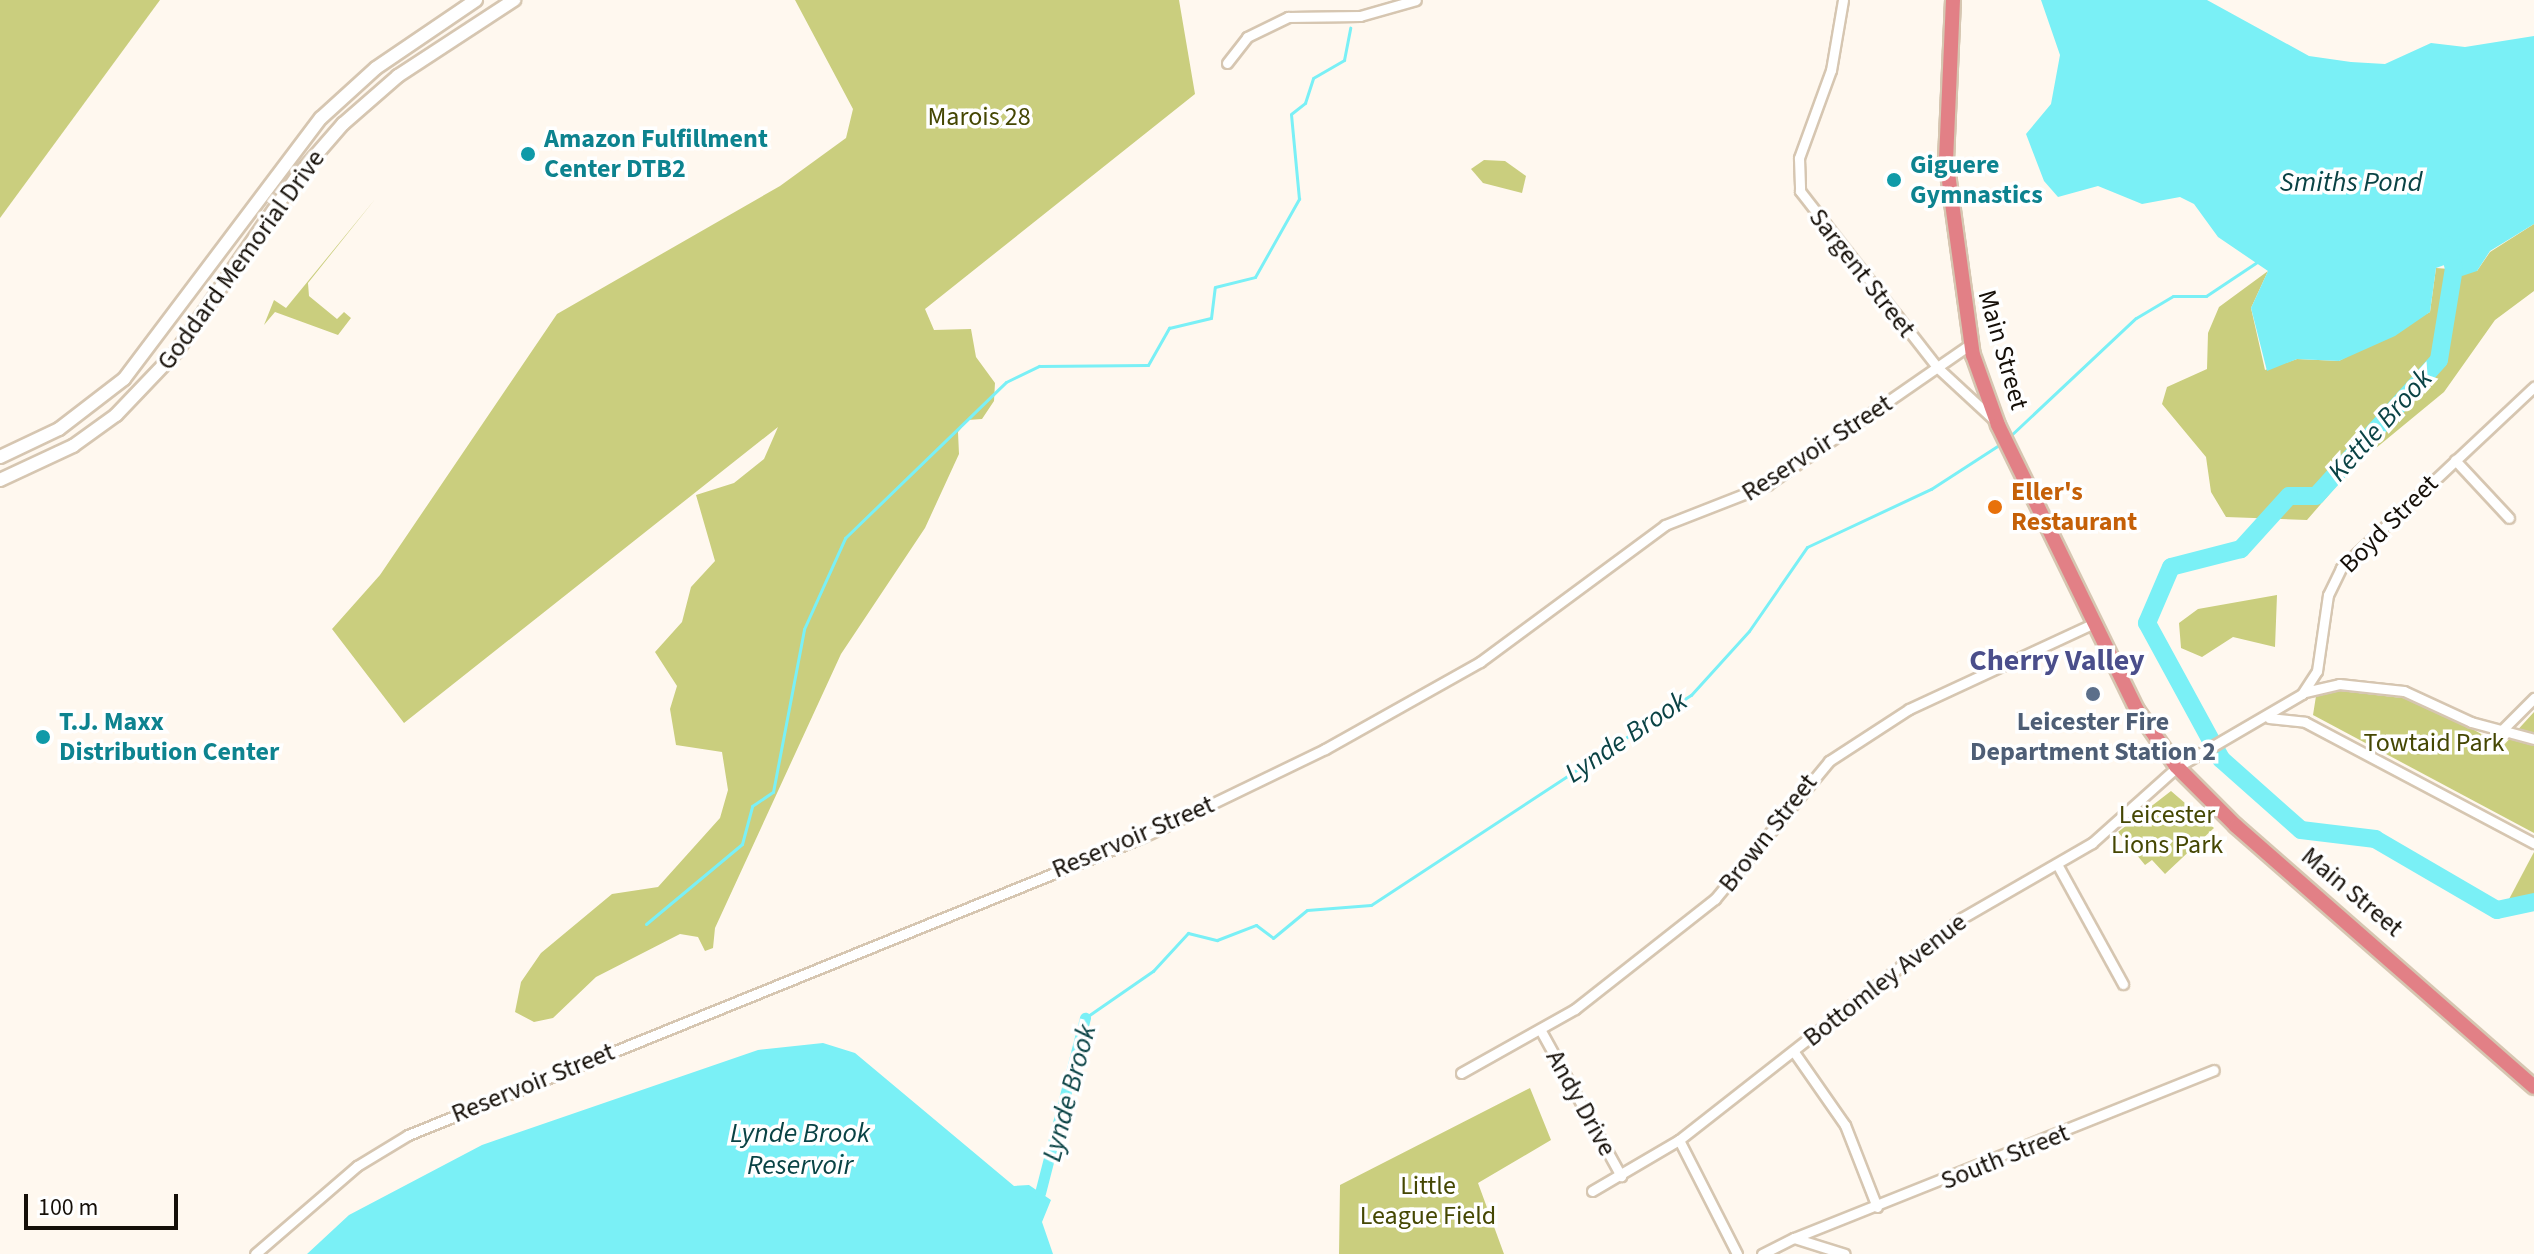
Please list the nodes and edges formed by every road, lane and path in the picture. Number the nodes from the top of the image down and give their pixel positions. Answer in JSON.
{"nodes":[{"id":1,"x":476,"y":0,"type":"edge"},
{"id":2,"x":514,"y":0,"type":"edge"},
{"id":3,"x":1416,"y":0,"type":"edge"},
{"id":4,"x":1843,"y":0,"type":"edge"},
{"id":5,"x":1953,"y":0,"type":"edge"},
{"id":6,"x":1227,"y":63,"type":"dead end"},
{"id":7,"x":1971,"y":344,"type":"junction"},
{"id":8,"x":1938,"y":368,"type":"junction"},
{"id":9,"x":2534,"y":387,"type":"edge"},
{"id":10,"x":2004,"y":437,"type":"junction"},
{"id":11,"x":0,"y":457,"type":"edge"},
{"id":12,"x":2455,"y":460,"type":"junction"},
{"id":13,"x":0,"y":480,"type":"edge"},
{"id":14,"x":2509,"y":518,"type":"dead end"},
{"id":15,"x":2094,"y":623,"type":"junction"},
{"id":16,"x":2302,"y":694,"type":"junction"},
{"id":17,"x":2534,"y":698,"type":"edge"},
{"id":18,"x":2265,"y":718,"type":"junction"},
{"id":19,"x":2501,"y":731,"type":"junction"},
{"id":20,"x":2534,"y":739,"type":"edge"},
{"id":21,"x":2177,"y":767,"type":"junction"},
{"id":22,"x":2534,"y":843,"type":"edge"},
{"id":23,"x":2057,"y":864,"type":"junction"},
{"id":24,"x":2123,"y":984,"type":"dead end"},
{"id":25,"x":1541,"y":1031,"type":"junction"},
{"id":26,"x":1794,"y":1052,"type":"junction"},
{"id":27,"x":2214,"y":1070,"type":"dead end"},
{"id":28,"x":1461,"y":1073,"type":"dead end"},
{"id":29,"x":2534,"y":1087,"type":"edge"},
{"id":30,"x":1679,"y":1140,"type":"junction"},
{"id":31,"x":1621,"y":1176,"type":"junction"},
{"id":32,"x":1592,"y":1191,"type":"dead end"},
{"id":33,"x":1877,"y":1207,"type":"junction"},
{"id":34,"x":1794,"y":1238,"type":"junction"},
{"id":35,"x":255,"y":1254,"type":"edge"},
{"id":36,"x":1737,"y":1254,"type":"edge"},
{"id":37,"x":1762,"y":1254,"type":"edge"},
{"id":38,"x":1845,"y":1254,"type":"edge"}],
"edges":[{"from":1,"to":11,"type":"main road","name":"Goddard Memorial Drive"},
{"from":2,"to":13,"type":"main road","name":"Goddard Memorial Drive"},
{"from":3,"to":6,"type":"street"},
{"from":4,"to":8,"type":"street","name":"Sargent Street"},
{"from":5,"to":7,"type":"highway","name":"Main Street"},
{"from":7,"to":8,"type":"street","name":"Reservoir Street"},
{"from":7,"to":10,"type":"highway","name":"Main Street"},
{"from":8,"to":10,"type":"street","name":"Sargent Street"},
{"from":8,"to":35,"type":"street","name":"Reservoir Street"},
{"from":9,"to":12,"type":"street","name":"Boyd Street"},
{"from":10,"to":15,"type":"highway","name":"Main Street"},
{"from":12,"to":14,"type":"street"},
{"from":12,"to":16,"type":"street","name":"Boyd Street"},
{"from":15,"to":21,"type":"highway","name":"Main Street"},
{"from":15,"to":25,"type":"street","name":"Brown Street"},
{"from":16,"to":18,"type":"street","name":"Bottomley Avenue"},
{"from":16,"to":19,"type":"street"},
{"from":17,"to":19,"type":"street"},
{"from":18,"to":21,"type":"street","name":"Bottomley Avenue"},
{"from":18,"to":22,"type":"street"},
{"from":19,"to":20,"type":"street"},
{"from":21,"to":23,"type":"street","name":"Bottomley Avenue"},
{"from":21,"to":29,"type":"highway","name":"Main Street"},
{"from":23,"to":24,"type":"street"},
{"from":23,"to":26,"type":"street","name":"Bottomley Avenue"},
{"from":25,"to":28,"type":"street","name":"Brown Street"},
{"from":25,"to":31,"type":"street","name":"Andy Drive"},
{"from":26,"to":30,"type":"street","name":"Bottomley Avenue"},
{"from":26,"to":33,"type":"street"},
{"from":27,"to":33,"type":"street","name":"South Street"},
{"from":30,"to":31,"type":"street","name":"Bottomley Avenue"},
{"from":30,"to":36,"type":"street"},
{"from":31,"to":32,"type":"street","name":"Bottomley Avenue"},
{"from":33,"to":34,"type":"street","name":"South Street"},
{"from":34,"to":37,"type":"street","name":"South Street"},
{"from":34,"to":38,"type":"street"}]}
